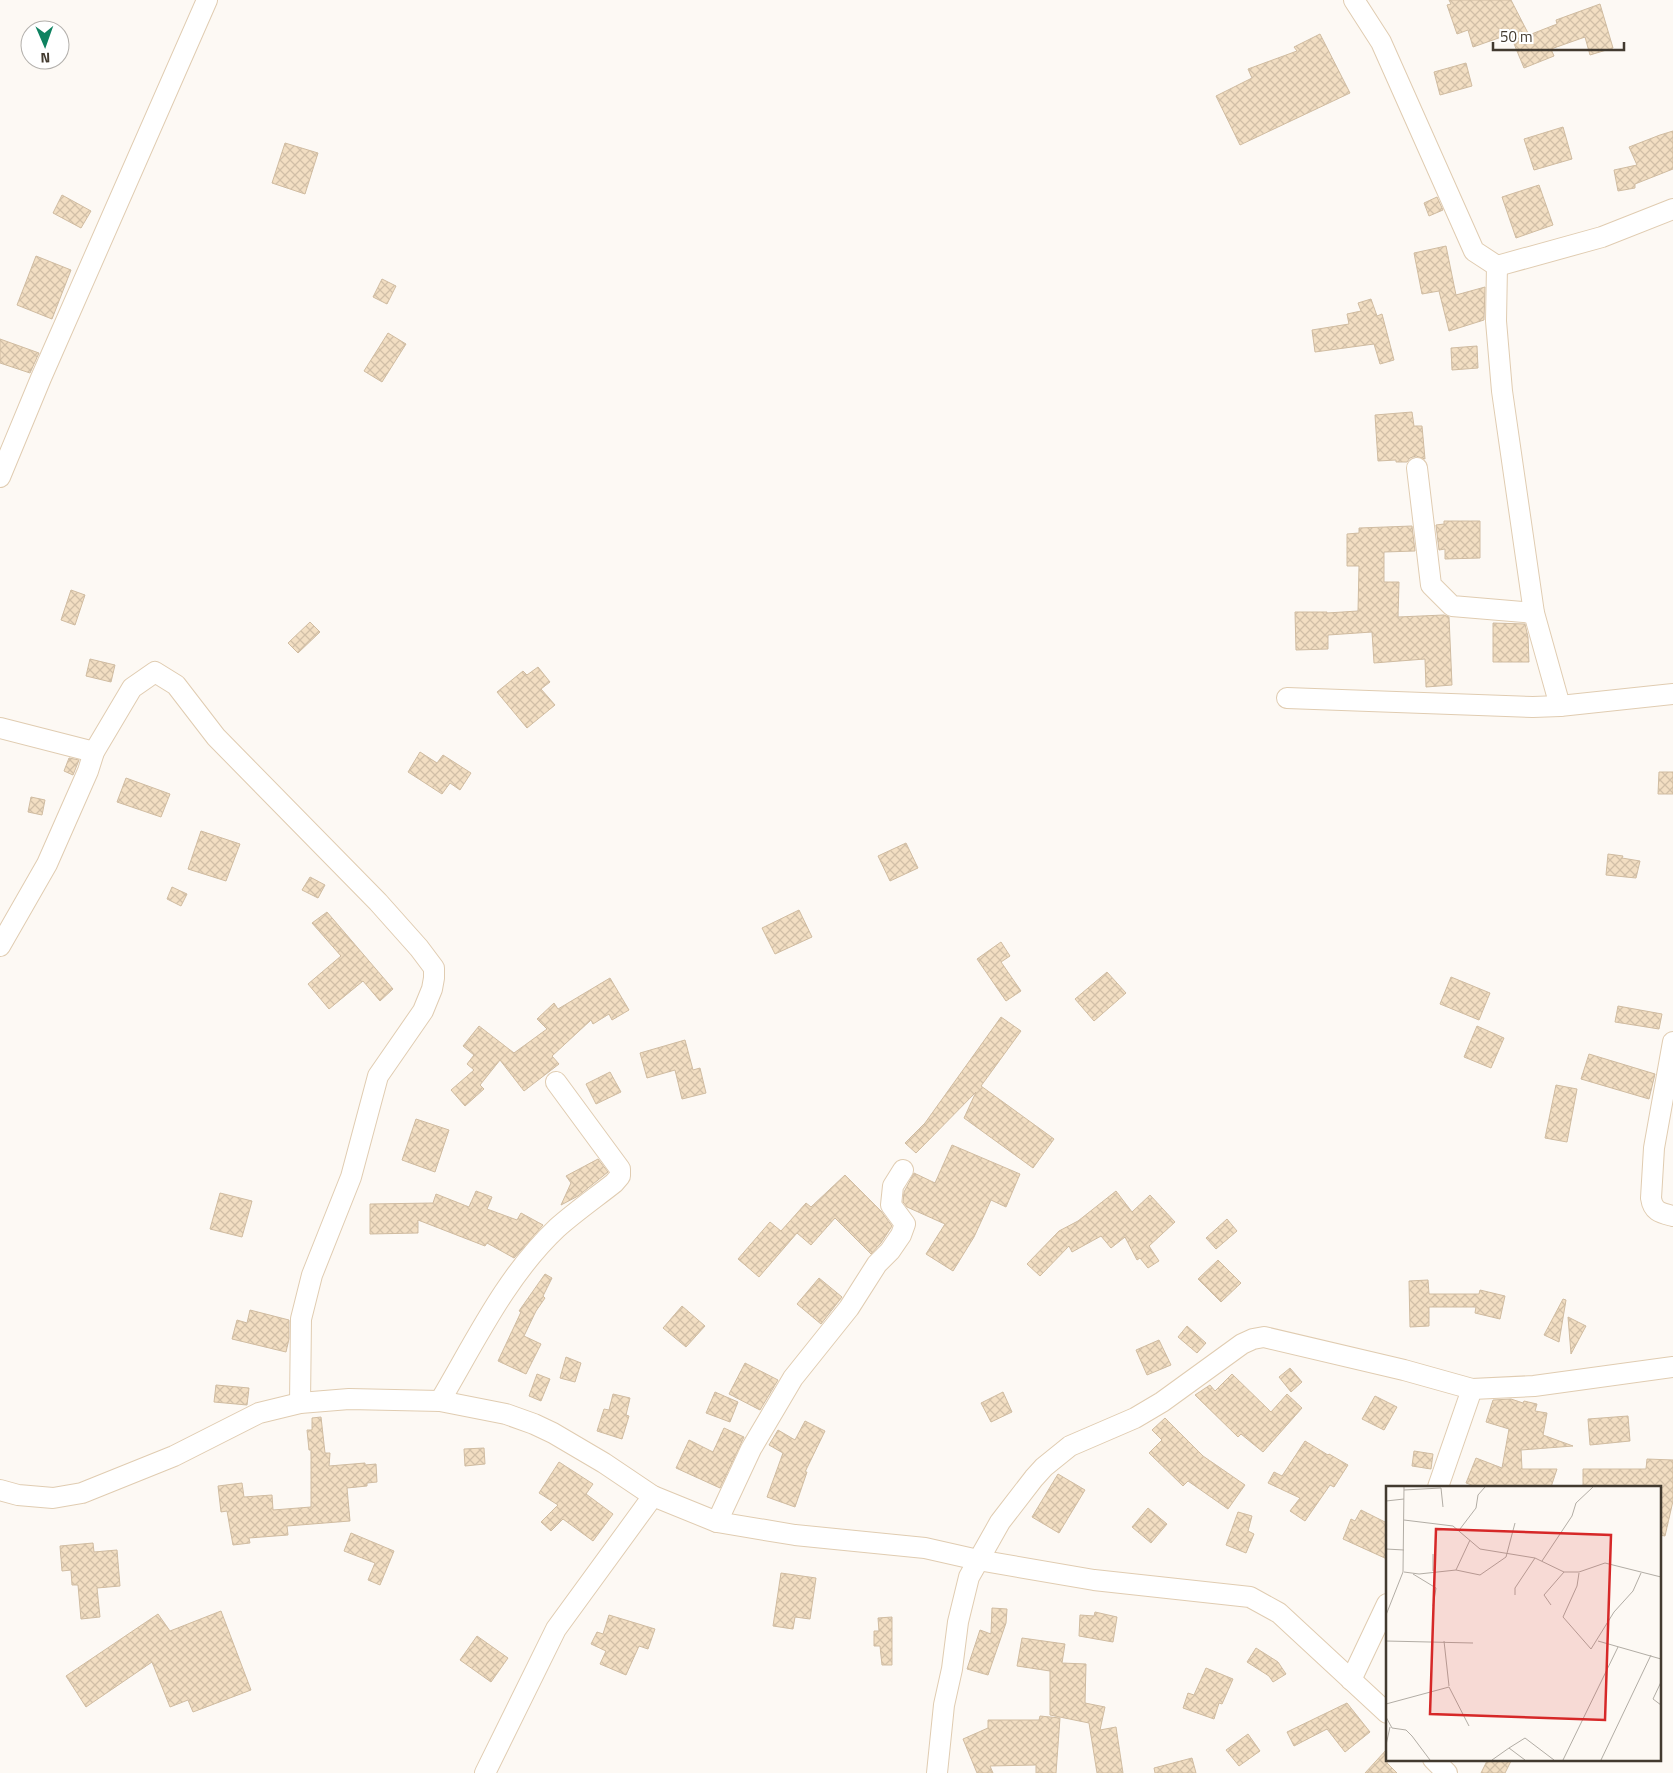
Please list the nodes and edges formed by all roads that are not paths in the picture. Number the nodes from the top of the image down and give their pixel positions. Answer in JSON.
{"nodes":[{"id":1,"x":207,"y":0,"type":"edge"},
{"id":2,"x":1354,"y":0,"type":"edge"},
{"id":3,"x":1673,"y":209,"type":"edge"},
{"id":4,"x":1498,"y":266,"type":"junction"},
{"id":5,"x":1417,"y":468,"type":"dead end"},
{"id":6,"x":0,"y":477,"type":"edge"},
{"id":7,"x":1534,"y":613,"type":"junction"},
{"id":8,"x":1673,"y":694,"type":"edge"},
{"id":9,"x":1287,"y":698,"type":"dead end"},
{"id":10,"x":1560,"y":706,"type":"junction"},
{"id":11,"x":0,"y":728,"type":"edge"},
{"id":12,"x":94,"y":752,"type":"junction"},
{"id":13,"x":0,"y":946,"type":"edge"},
{"id":14,"x":1673,"y":1042,"type":"edge"},
{"id":15,"x":556,"y":1082,"type":"dead end"},
{"id":16,"x":904,"y":1170,"type":"dead end"},
{"id":17,"x":1673,"y":1216,"type":"edge"},
{"id":18,"x":1673,"y":1367,"type":"edge"},
{"id":19,"x":1472,"y":1389,"type":"junction"},
{"id":20,"x":440,"y":1401,"type":"junction"},
{"id":21,"x":300,"y":1403,"type":"junction"},
{"id":22,"x":1438,"y":1486,"type":"edge"},
{"id":23,"x":0,"y":1490,"type":"edge"},
{"id":24,"x":653,"y":1496,"type":"junction"},
{"id":25,"x":717,"y":1522,"type":"junction"},
{"id":26,"x":978,"y":1560,"type":"junction"},
{"id":27,"x":1386,"y":1606,"type":"edge"},
{"id":28,"x":1351,"y":1680,"type":"junction"},
{"id":29,"x":1386,"y":1711,"type":"edge"},
{"id":30,"x":1434,"y":1760,"type":"edge"},
{"id":31,"x":485,"y":1773,"type":"edge"},
{"id":32,"x":937,"y":1773,"type":"edge"},
{"id":33,"x":1447,"y":1773,"type":"edge"}],
"edges":[{"from":1,"to":6,"type":"street"},
{"from":2,"to":4,"type":"street"},
{"from":3,"to":4,"type":"street"},
{"from":4,"to":7,"type":"street"},
{"from":5,"to":7,"type":"street"},
{"from":7,"to":10,"type":"street"},
{"from":8,"to":10,"type":"street"},
{"from":9,"to":10,"type":"street"},
{"from":11,"to":12,"type":"street"},
{"from":12,"to":13,"type":"street"},
{"from":12,"to":21,"type":"street"},
{"from":14,"to":17,"type":"street"},
{"from":15,"to":20,"type":"street"},
{"from":16,"to":25,"type":"street"},
{"from":18,"to":19,"type":"street"},
{"from":19,"to":22,"type":"street"},
{"from":19,"to":26,"type":"street"},
{"from":20,"to":21,"type":"street"},
{"from":20,"to":24,"type":"street"},
{"from":21,"to":23,"type":"street"},
{"from":24,"to":25,"type":"street"},
{"from":24,"to":31,"type":"street"},
{"from":25,"to":26,"type":"street"},
{"from":26,"to":28,"type":"street"},
{"from":26,"to":32,"type":"street"},
{"from":27,"to":28,"type":"street"},
{"from":28,"to":29,"type":"street"},
{"from":30,"to":33,"type":"street"}]}
